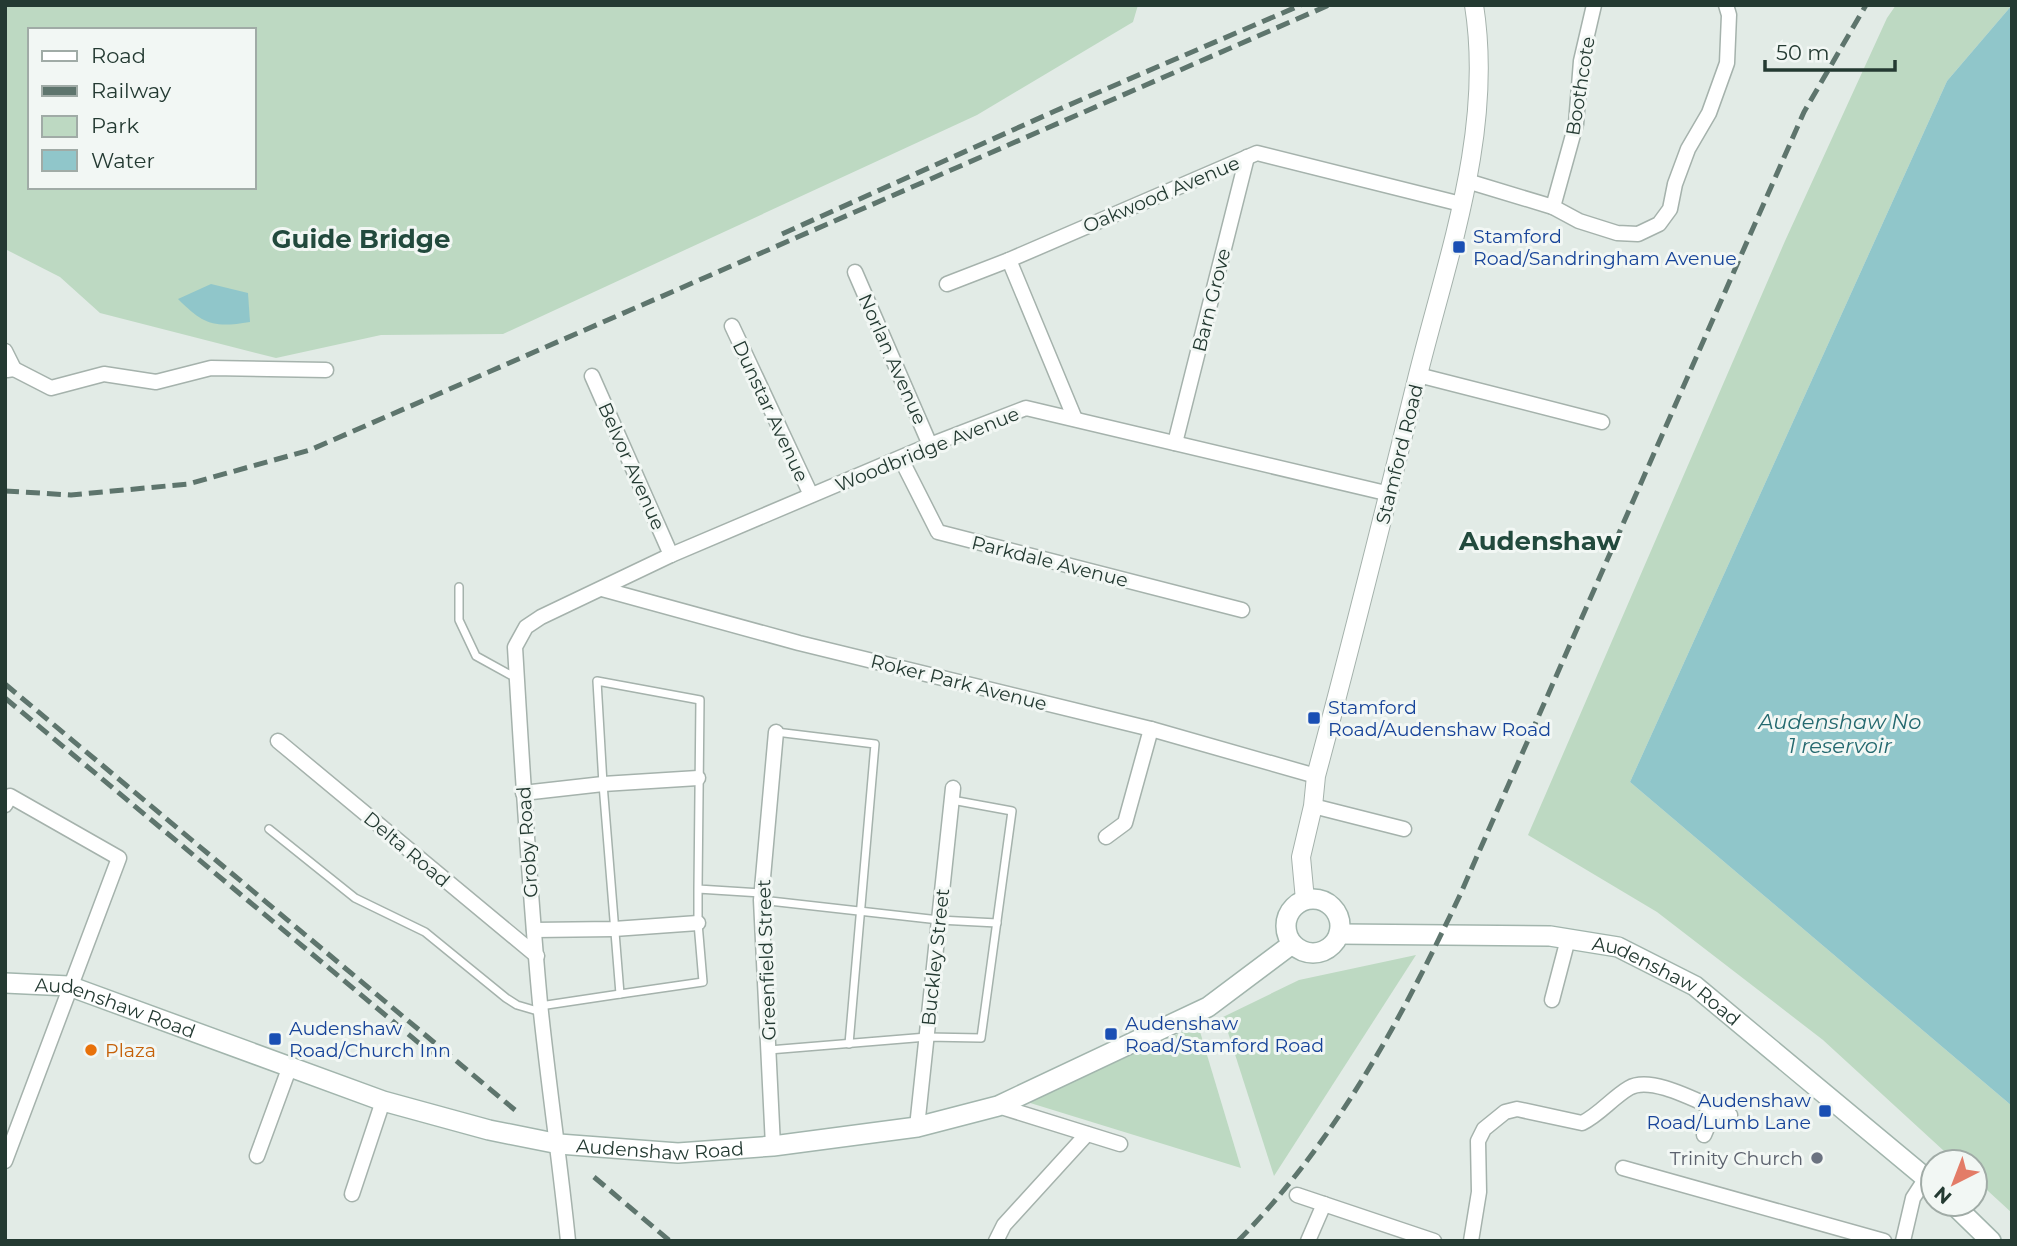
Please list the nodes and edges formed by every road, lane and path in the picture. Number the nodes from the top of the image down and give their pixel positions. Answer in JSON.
{"nodes":[{"id":1,"x":1474,"y":5,"type":"edge"},
{"id":2,"x":1594,"y":5,"type":"edge"},
{"id":3,"x":1726,"y":5,"type":"edge"},
{"id":4,"x":1247,"y":157,"type":"junction"},
{"id":5,"x":1466,"y":181,"type":"junction"},
{"id":6,"x":1461,"y":204,"type":"junction"},
{"id":7,"x":1553,"y":207,"type":"junction"},
{"id":8,"x":1009,"y":260,"type":"junction"},
{"id":9,"x":855,"y":272,"type":"dead end"},
{"id":10,"x":947,"y":284,"type":"dead end"},
{"id":11,"x":732,"y":326,"type":"dead end"},
{"id":12,"x":5,"y":351,"type":"edge"},
{"id":13,"x":10,"y":370,"type":"edge"},
{"id":14,"x":327,"y":370,"type":"dead end"},
{"id":15,"x":1418,"y":375,"type":"junction"},
{"id":16,"x":592,"y":376,"type":"dead end"},
{"id":17,"x":1075,"y":419,"type":"junction"},
{"id":18,"x":1602,"y":422,"type":"dead end"},
{"id":19,"x":1175,"y":443,"type":"junction"},
{"id":20,"x":930,"y":446,"type":"junction"},
{"id":21,"x":901,"y":459,"type":"junction"},
{"id":22,"x":1390,"y":494,"type":"junction"},
{"id":23,"x":811,"y":495,"type":"junction"},
{"id":24,"x":671,"y":555,"type":"junction"},
{"id":25,"x":460,"y":587,"type":"dead end"},
{"id":26,"x":602,"y":589,"type":"junction"},
{"id":27,"x":1242,"y":610,"type":"dead end"},
{"id":28,"x":516,"y":679,"type":"junction"},
{"id":29,"x":1151,"y":729,"type":"junction"},
{"id":30,"x":776,"y":732,"type":"joint"},
{"id":31,"x":278,"y":741,"type":"dead end"},
{"id":32,"x":1316,"y":776,"type":"junction"},
{"id":33,"x":698,"y":778,"type":"junction"},
{"id":34,"x":603,"y":784,"type":"junction"},
{"id":35,"x":523,"y":793,"type":"junction"},
{"id":36,"x":952,"y":794,"type":"joint"},
{"id":37,"x":8,"y":800,"type":"edge"},
{"id":38,"x":1313,"y":806,"type":"junction"},
{"id":39,"x":269,"y":829,"type":"dead end"},
{"id":40,"x":1404,"y":829,"type":"dead end"},
{"id":41,"x":1105,"y":837,"type":"dead end"},
{"id":42,"x":698,"y":888,"type":"junction"},
{"id":43,"x":762,"y":897,"type":"junction"},
{"id":44,"x":1305,"y":900,"type":"junction"},
{"id":45,"x":860,"y":911,"type":"junction"},
{"id":46,"x":939,"y":920,"type":"junction"},
{"id":47,"x":698,"y":923,"type":"junction"},
{"id":48,"x":997,"y":923,"type":"junction"},
{"id":49,"x":614,"y":929,"type":"junction"},
{"id":50,"x":534,"y":930,"type":"junction"},
{"id":51,"x":1339,"y":934,"type":"junction"},
{"id":52,"x":1568,"y":939,"type":"junction"},
{"id":53,"x":1292,"y":944,"type":"junction"},
{"id":54,"x":537,"y":956,"type":"junction"},
{"id":55,"x":5,"y":983,"type":"edge"},
{"id":56,"x":69,"y":986,"type":"junction"},
{"id":57,"x":620,"y":994,"type":"junction"},
{"id":58,"x":1552,"y":1000,"type":"dead end"},
{"id":59,"x":541,"y":1009,"type":"junction"},
{"id":60,"x":927,"y":1037,"type":"junction"},
{"id":61,"x":849,"y":1044,"type":"junction"},
{"id":62,"x":769,"y":1050,"type":"junction"},
{"id":63,"x":290,"y":1066,"type":"junction"},
{"id":64,"x":383,"y":1101,"type":"junction"},
{"id":65,"x":998,"y":1106,"type":"junction"},
{"id":66,"x":1715,"y":1109,"type":"junction"},
{"id":67,"x":1730,"y":1115,"type":"dead end"},
{"id":68,"x":917,"y":1127,"type":"junction"},
{"id":69,"x":1087,"y":1133,"type":"junction"},
{"id":70,"x":1704,"y":1135,"type":"dead end"},
{"id":71,"x":559,"y":1144,"type":"junction"},
{"id":72,"x":1119,"y":1144,"type":"dead end"},
{"id":73,"x":774,"y":1146,"type":"junction"},
{"id":74,"x":257,"y":1156,"type":"dead end"},
{"id":75,"x":5,"y":1161,"type":"edge"},
{"id":76,"x":1623,"y":1168,"type":"dead end"},
{"id":77,"x":1919,"y":1172,"type":"edge"},
{"id":78,"x":1919,"y":1192,"type":"edge"},
{"id":79,"x":352,"y":1194,"type":"dead end"},
{"id":80,"x":1297,"y":1195,"type":"dead end"},
{"id":81,"x":1324,"y":1204,"type":"junction"},
{"id":82,"x":1968,"y":1218,"type":"edge"},
{"id":83,"x":568,"y":1241,"type":"edge"},
{"id":84,"x":996,"y":1241,"type":"edge"},
{"id":85,"x":1308,"y":1241,"type":"edge"},
{"id":86,"x":1434,"y":1241,"type":"edge"},
{"id":87,"x":1471,"y":1241,"type":"edge"},
{"id":88,"x":1884,"y":1241,"type":"edge"},
{"id":89,"x":1903,"y":1241,"type":"edge"},
{"id":90,"x":1992,"y":1241,"type":"edge"}],
"edges":[{"from":1,"to":5,"type":"street","name":"Stamford Road"},
{"from":2,"to":7,"type":"street","name":"Boothcote"},
{"from":3,"to":7,"type":"street"},
{"from":4,"to":6,"type":"street","name":"Oakwood Avenue"},
{"from":4,"to":8,"type":"street","name":"Oakwood Avenue"},
{"from":4,"to":19,"type":"street","name":"Barn Grove"},
{"from":5,"to":6,"type":"street","name":"Stamford Road"},
{"from":5,"to":7,"type":"street"},
{"from":6,"to":15,"type":"street","name":"Stamford Road"},
{"from":8,"to":10,"type":"street","name":"Oakwood Avenue"},
{"from":8,"to":17,"type":"street"},
{"from":9,"to":20,"type":"street","name":"Norlan Avenue"},
{"from":11,"to":23,"type":"street","name":"Dunstar Avenue"},
{"from":12,"to":13,"type":"street"},
{"from":13,"to":14,"type":"street"},
{"from":15,"to":18,"type":"street"},
{"from":15,"to":22,"type":"street","name":"Stamford Road"},
{"from":16,"to":24,"type":"street","name":"Belvor Avenue"},
{"from":17,"to":19,"type":"street","name":"Woodbridge Avenue"},
{"from":17,"to":20,"type":"street","name":"Woodbridge Avenue"},
{"from":19,"to":22,"type":"street","name":"Woodbridge Avenue"},
{"from":20,"to":21,"type":"street","name":"Woodbridge Avenue"},
{"from":21,"to":23,"type":"street","name":"Woodbridge Avenue"},
{"from":21,"to":27,"type":"street","name":"Parkdale Avenue"},
{"from":22,"to":32,"type":"street","name":"Stamford Road"},
{"from":23,"to":24,"type":"street","name":"Woodbridge Avenue"},
{"from":24,"to":26,"type":"street","name":"Woodbridge Avenue"},
{"from":25,"to":28,"type":"lane"},
{"from":26,"to":28,"type":"street","name":"Groby Road"},
{"from":26,"to":29,"type":"street","name":"Roker Park Avenue"},
{"from":28,"to":35,"type":"street","name":"Groby Road"},
{"from":29,"to":32,"type":"street","name":"Roker Park Avenue"},
{"from":29,"to":41,"type":"street"},
{"from":30,"to":43,"type":"street","name":"Greenfield Street"},
{"from":30,"to":45,"type":"lane"},
{"from":31,"to":54,"type":"street","name":"Delta Road"},
{"from":32,"to":38,"type":"street","name":"Stamford Road"},
{"from":33,"to":34,"type":"street"},
{"from":33,"to":34,"type":"lane"},
{"from":33,"to":42,"type":"lane"},
{"from":34,"to":35,"type":"street"},
{"from":34,"to":49,"type":"lane"},
{"from":35,"to":50,"type":"street","name":"Groby Road"},
{"from":36,"to":46,"type":"street","name":"Buckley Street"},
{"from":36,"to":48,"type":"lane"},
{"from":37,"to":56,"type":"street"},
{"from":38,"to":40,"type":"street"},
{"from":38,"to":44,"type":"street","name":"Stamford Road"},
{"from":39,"to":59,"type":"lane"},
{"from":42,"to":43,"type":"lane"},
{"from":42,"to":47,"type":"lane"},
{"from":43,"to":45,"type":"lane"},
{"from":43,"to":62,"type":"street","name":"Greenfield Street"},
{"from":44,"to":51,"type":"main road"},
{"from":44,"to":53,"type":"main road"},
{"from":45,"to":46,"type":"lane"},
{"from":45,"to":61,"type":"lane"},
{"from":46,"to":48,"type":"lane"},
{"from":46,"to":60,"type":"street","name":"Buckley Street"},
{"from":47,"to":49,"type":"street"},
{"from":47,"to":57,"type":"lane"},
{"from":48,"to":60,"type":"lane"},
{"from":49,"to":50,"type":"street"},
{"from":49,"to":57,"type":"lane"},
{"from":50,"to":54,"type":"street","name":"Groby Road"},
{"from":51,"to":52,"type":"main road","name":"Audenshaw Road"},
{"from":51,"to":53,"type":"main road"},
{"from":52,"to":58,"type":"street"},
{"from":52,"to":77,"type":"main road","name":"Audenshaw Road"},
{"from":53,"to":65,"type":"main road","name":"Audenshaw Road"},
{"from":54,"to":59,"type":"street","name":"Groby Road"},
{"from":55,"to":56,"type":"main road","name":"Audenshaw Road"},
{"from":56,"to":63,"type":"main road","name":"Audenshaw Road"},
{"from":56,"to":75,"type":"street"},
{"from":57,"to":59,"type":"lane"},
{"from":59,"to":71,"type":"street","name":"Groby Road"},
{"from":60,"to":61,"type":"lane"},
{"from":60,"to":68,"type":"street","name":"Buckley Street"},
{"from":61,"to":62,"type":"lane"},
{"from":62,"to":73,"type":"street","name":"Greenfield Street"},
{"from":63,"to":64,"type":"main road","name":"Audenshaw Road"},
{"from":63,"to":74,"type":"street"},
{"from":64,"to":71,"type":"main road","name":"Audenshaw Road"},
{"from":64,"to":79,"type":"street"},
{"from":65,"to":68,"type":"main road","name":"Audenshaw Road"},
{"from":65,"to":69,"type":"street"},
{"from":66,"to":67,"type":"street"},
{"from":66,"to":70,"type":"street"},
{"from":66,"to":87,"type":"street"},
{"from":68,"to":73,"type":"main road","name":"Audenshaw Road"},
{"from":69,"to":72,"type":"street"},
{"from":69,"to":84,"type":"street"},
{"from":71,"to":73,"type":"main road","name":"Audenshaw Road"},
{"from":71,"to":83,"type":"street","name":"Groby Road"},
{"from":76,"to":88,"type":"street"},
{"from":78,"to":89,"type":"street"},
{"from":80,"to":81,"type":"street"},
{"from":81,"to":85,"type":"street"},
{"from":81,"to":86,"type":"street"},
{"from":82,"to":90,"type":"main road"}]}
